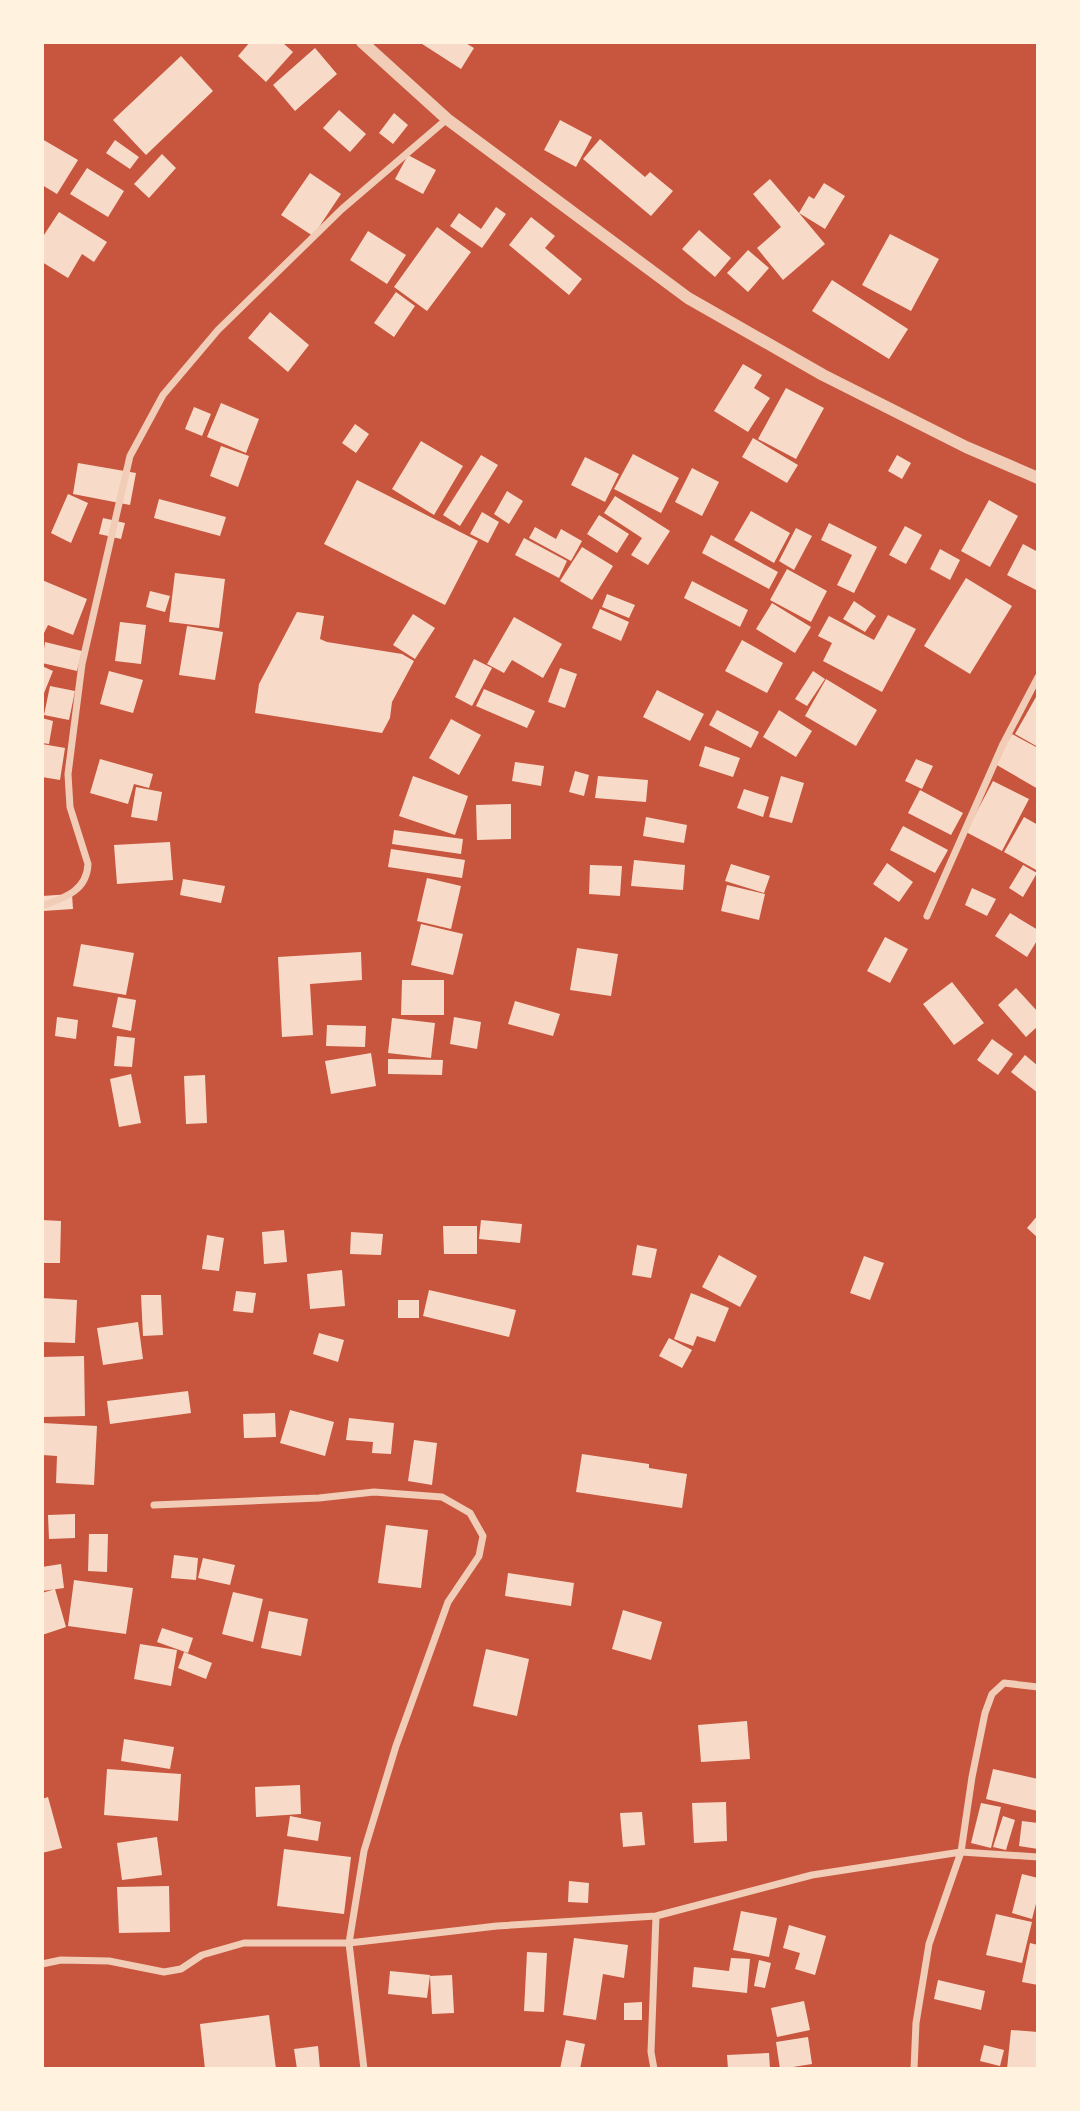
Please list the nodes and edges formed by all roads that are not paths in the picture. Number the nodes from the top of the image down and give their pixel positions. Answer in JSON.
{"nodes":[{"id":1,"x":362,"y":42,"type":"edge"},
{"id":2,"x":447,"y":119,"type":"junction"},
{"id":3,"x":1038,"y":478,"type":"edge"},
{"id":4,"x":1038,"y":677,"type":"edge"},
{"id":5,"x":42,"y":906,"type":"edge"},
{"id":6,"x":927,"y":916,"type":"dead end"},
{"id":7,"x":153,"y":1505,"type":"dead end"},
{"id":8,"x":1038,"y":1687,"type":"edge"},
{"id":9,"x":961,"y":1852,"type":"junction"},
{"id":10,"x":1038,"y":1857,"type":"edge"},
{"id":11,"x":656,"y":1916,"type":"junction"},
{"id":12,"x":349,"y":1943,"type":"junction"},
{"id":13,"x":42,"y":1964,"type":"edge"},
{"id":14,"x":363,"y":2069,"type":"edge"},
{"id":15,"x":654,"y":2069,"type":"edge"},
{"id":16,"x":915,"y":2069,"type":"edge"}],
"edges":[{"from":1,"to":2,"type":"street"},
{"from":2,"to":3,"type":"street"},
{"from":2,"to":5,"type":"street"},
{"from":4,"to":6,"type":"street"},
{"from":7,"to":12,"type":"street"},
{"from":8,"to":9,"type":"street"},
{"from":9,"to":10,"type":"street"},
{"from":9,"to":11,"type":"street"},
{"from":9,"to":16,"type":"street"},
{"from":11,"to":12,"type":"street"},
{"from":11,"to":15,"type":"street"},
{"from":12,"to":13,"type":"street"},
{"from":12,"to":14,"type":"street"}]}
